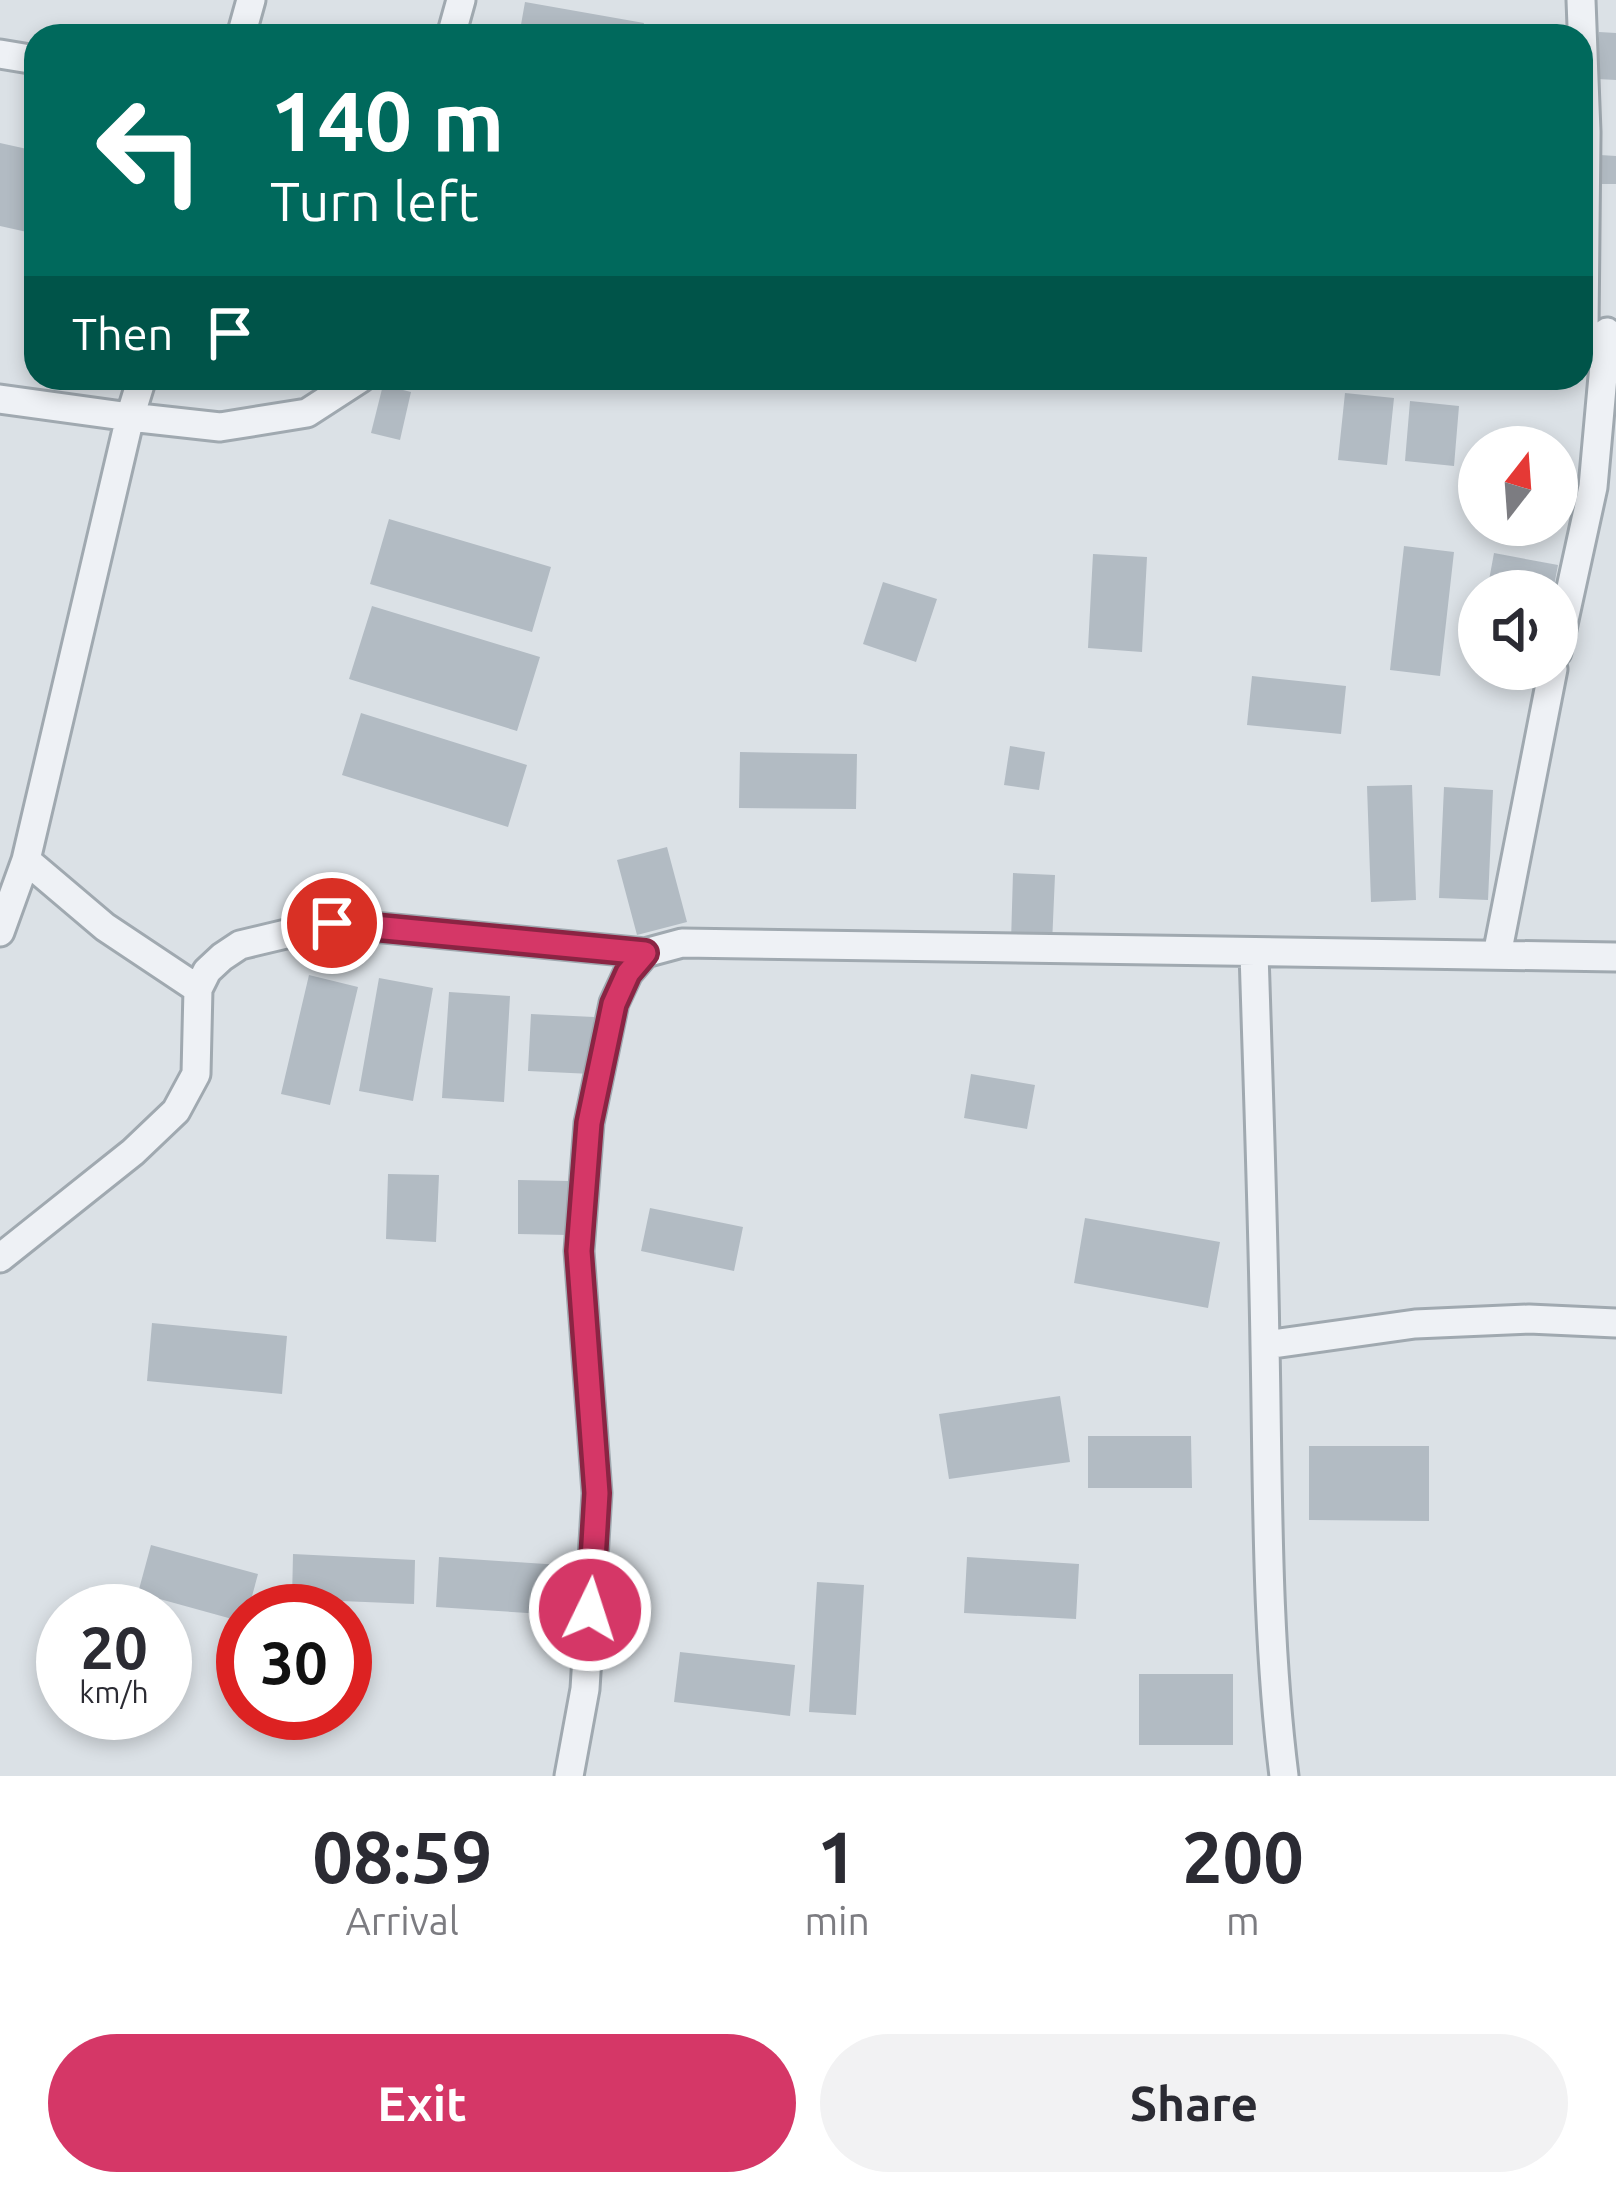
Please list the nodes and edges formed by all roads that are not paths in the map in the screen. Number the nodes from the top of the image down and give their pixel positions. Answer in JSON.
{"nodes":[{"id":1,"x":1593,"y":259,"type":"edge"},
{"id":2,"x":1597,"y":332,"type":"edge"},
{"id":3,"x":138,"y":390,"type":"edge"},
{"id":4,"x":342,"y":390,"type":"edge"},
{"id":5,"x":0,"y":399,"type":"edge"},
{"id":6,"x":130,"y":417,"type":"junction"},
{"id":7,"x":1575,"y":570,"type":"edge"},
{"id":8,"x":1549,"y":690,"type":"edge"},
{"id":9,"x":26,"y":860,"type":"junction"},
{"id":10,"x":0,"y":932,"type":"edge"},
{"id":11,"x":1254,"y":952,"type":"junction"},
{"id":12,"x":645,"y":953,"type":"junction"},
{"id":13,"x":1497,"y":956,"type":"junction"},
{"id":14,"x":1616,"y":957,"type":"edge"},
{"id":15,"x":198,"y":989,"type":"junction"},
{"id":16,"x":0,"y":1258,"type":"edge"},
{"id":17,"x":1616,"y":1323,"type":"edge"},
{"id":18,"x":1265,"y":1345,"type":"junction"},
{"id":19,"x":569,"y":1776,"type":"edge"},
{"id":20,"x":1285,"y":1776,"type":"edge"}],
"edges":[{"from":1,"to":2,"type":"street"},
{"from":2,"to":7,"type":"street"},
{"from":3,"to":6,"type":"street"},
{"from":4,"to":6,"type":"street"},
{"from":5,"to":6,"type":"street"},
{"from":6,"to":9,"type":"street"},
{"from":8,"to":13,"type":"street"},
{"from":9,"to":10,"type":"street"},
{"from":9,"to":15,"type":"street"},
{"from":11,"to":12,"type":"street"},
{"from":11,"to":13,"type":"street"},
{"from":11,"to":18,"type":"street"},
{"from":12,"to":15,"type":"street"},
{"from":12,"to":19,"type":"street"},
{"from":13,"to":14,"type":"street"},
{"from":15,"to":16,"type":"street"},
{"from":17,"to":18,"type":"street"},
{"from":18,"to":20,"type":"street"}]}
